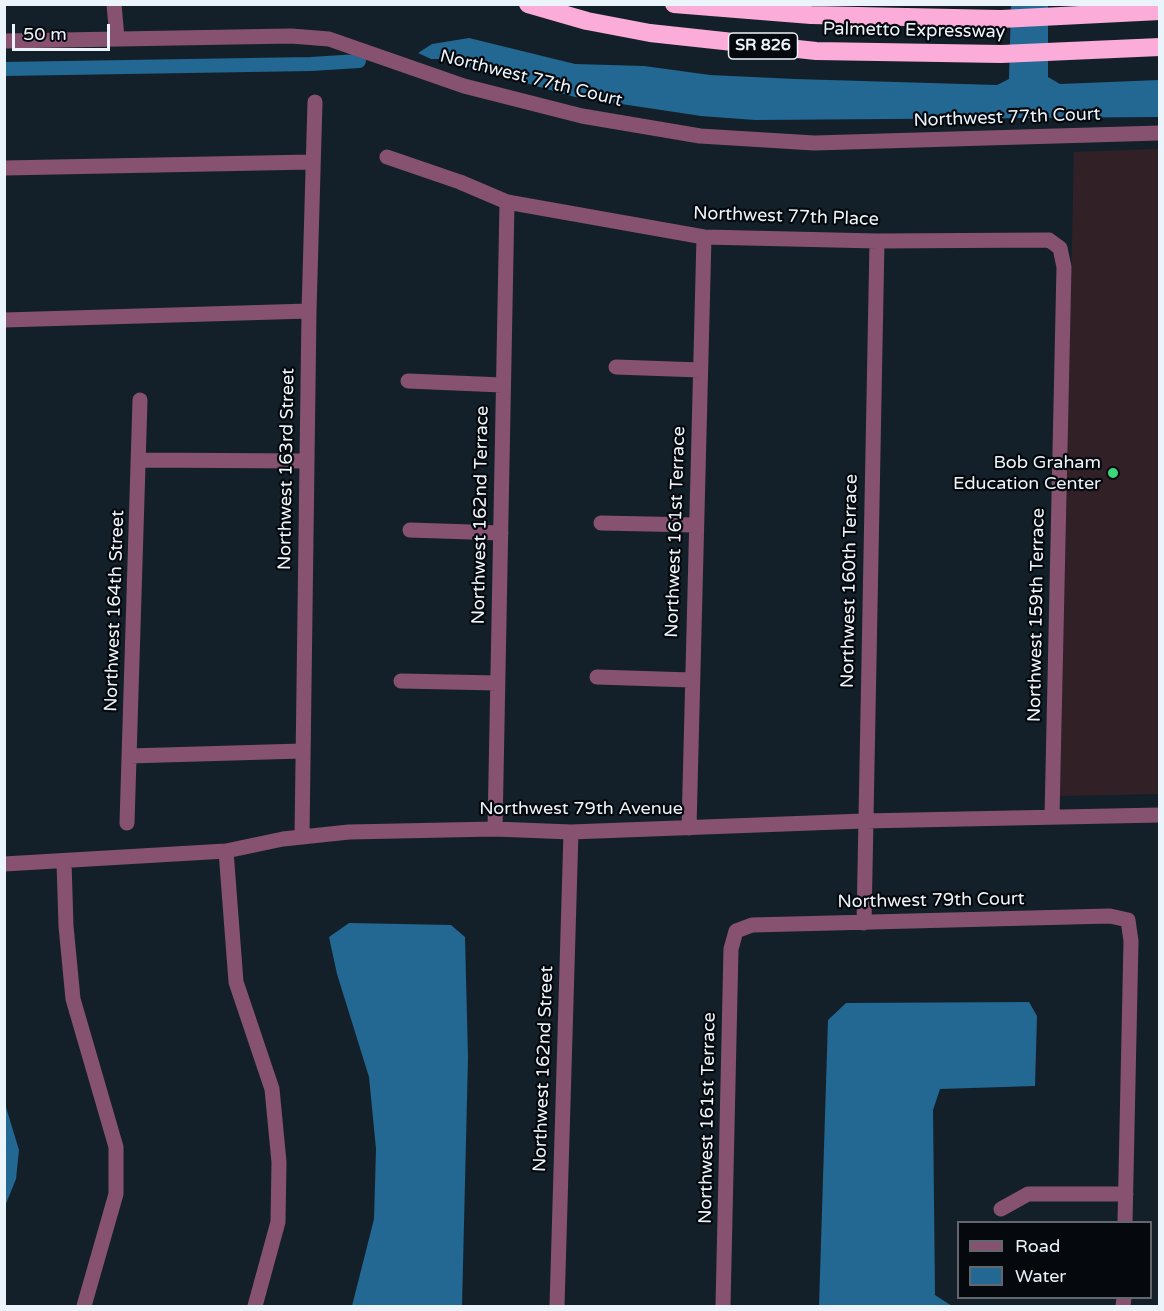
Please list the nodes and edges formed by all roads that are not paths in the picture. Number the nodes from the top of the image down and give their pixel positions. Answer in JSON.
{"nodes":[{"id":1,"x":114,"y":4,"type":"edge"},
{"id":2,"x":528,"y":4,"type":"edge"},
{"id":3,"x":674,"y":4,"type":"edge"},
{"id":4,"x":1160,"y":11,"type":"edge"},
{"id":5,"x":117,"y":38,"type":"junction"},
{"id":6,"x":4,"y":41,"type":"edge"},
{"id":7,"x":1160,"y":48,"type":"edge"},
{"id":8,"x":315,"y":102,"type":"dead end"},
{"id":9,"x":1160,"y":133,"type":"edge"},
{"id":10,"x":387,"y":158,"type":"dead end"},
{"id":11,"x":312,"y":162,"type":"junction"},
{"id":12,"x":4,"y":168,"type":"edge"},
{"id":13,"x":507,"y":202,"type":"junction"},
{"id":14,"x":704,"y":237,"type":"junction"},
{"id":15,"x":1050,"y":240,"type":"joint"},
{"id":16,"x":877,"y":241,"type":"junction"},
{"id":17,"x":309,"y":311,"type":"junction"},
{"id":18,"x":4,"y":320,"type":"edge"},
{"id":19,"x":616,"y":367,"type":"dead end"},
{"id":20,"x":700,"y":370,"type":"junction"},
{"id":21,"x":408,"y":381,"type":"dead end"},
{"id":22,"x":502,"y":385,"type":"junction"},
{"id":23,"x":140,"y":400,"type":"dead end"},
{"id":24,"x":140,"y":460,"type":"junction"},
{"id":25,"x":306,"y":461,"type":"junction"},
{"id":26,"x":601,"y":523,"type":"dead end"},
{"id":27,"x":695,"y":525,"type":"junction"},
{"id":28,"x":410,"y":530,"type":"dead end"},
{"id":29,"x":501,"y":533,"type":"junction"},
{"id":30,"x":597,"y":677,"type":"dead end"},
{"id":31,"x":691,"y":680,"type":"junction"},
{"id":32,"x":401,"y":681,"type":"dead end"},
{"id":33,"x":497,"y":683,"type":"junction"},
{"id":34,"x":302,"y":752,"type":"junction"},
{"id":35,"x":129,"y":756,"type":"junction"},
{"id":36,"x":1160,"y":815,"type":"edge"},
{"id":37,"x":1052,"y":817,"type":"junction"},
{"id":38,"x":864,"y":821,"type":"junction"},
{"id":39,"x":127,"y":823,"type":"dead end"},
{"id":40,"x":689,"y":828,"type":"junction"},
{"id":41,"x":495,"y":829,"type":"junction"},
{"id":42,"x":571,"y":832,"type":"junction"},
{"id":43,"x":302,"y":837,"type":"junction"},
{"id":44,"x":226,"y":851,"type":"junction"},
{"id":45,"x":64,"y":862,"type":"junction"},
{"id":46,"x":4,"y":864,"type":"edge"},
{"id":47,"x":864,"y":922,"type":"junction"},
{"id":48,"x":736,"y":931,"type":"joint"},
{"id":49,"x":1126,"y":1194,"type":"junction"},
{"id":50,"x":1001,"y":1209,"type":"dead end"},
{"id":51,"x":1125,"y":1221,"type":"edge"},
{"id":52,"x":84,"y":1306,"type":"edge"},
{"id":53,"x":255,"y":1306,"type":"edge"},
{"id":54,"x":557,"y":1306,"type":"edge"},
{"id":55,"x":723,"y":1306,"type":"edge"}],
"edges":[{"from":1,"to":5,"type":"street"},
{"from":2,"to":7,"type":"highway","name":"Palmetto Expressway","number":"SR 826"},
{"from":3,"to":4,"type":"highway","name":"Palmetto Expressway","number":"SR 826"},
{"from":5,"to":6,"type":"street","name":"Northwest 77th Court"},
{"from":5,"to":9,"type":"street","name":"Northwest 77th Court"},
{"from":8,"to":11,"type":"street","name":"Northwest 163rd Street"},
{"from":10,"to":13,"type":"street","name":"Northwest 77th Place"},
{"from":11,"to":12,"type":"street"},
{"from":11,"to":17,"type":"street","name":"Northwest 163rd Street"},
{"from":13,"to":14,"type":"street","name":"Northwest 77th Place"},
{"from":13,"to":22,"type":"street","name":"Northwest 162nd Terrace"},
{"from":14,"to":16,"type":"street","name":"Northwest 77th Place"},
{"from":14,"to":20,"type":"street","name":"Northwest 161st Terrace"},
{"from":15,"to":16,"type":"street","name":"Northwest 77th Place"},
{"from":15,"to":37,"type":"street","name":"Northwest 159th Terrace"},
{"from":16,"to":38,"type":"street","name":"Northwest 160th Terrace"},
{"from":17,"to":18,"type":"street"},
{"from":17,"to":25,"type":"street","name":"Northwest 163rd Street"},
{"from":19,"to":20,"type":"street"},
{"from":20,"to":27,"type":"street","name":"Northwest 161st Terrace"},
{"from":21,"to":22,"type":"street"},
{"from":22,"to":29,"type":"street","name":"Northwest 162nd Terrace"},
{"from":23,"to":24,"type":"street","name":"Northwest 164th Street"},
{"from":24,"to":25,"type":"street"},
{"from":24,"to":35,"type":"street","name":"Northwest 164th Street"},
{"from":25,"to":34,"type":"street","name":"Northwest 163rd Street"},
{"from":26,"to":27,"type":"street"},
{"from":27,"to":31,"type":"street","name":"Northwest 161st Terrace"},
{"from":28,"to":29,"type":"street"},
{"from":29,"to":33,"type":"street","name":"Northwest 162nd Terrace"},
{"from":30,"to":31,"type":"street"},
{"from":31,"to":40,"type":"street","name":"Northwest 161st Terrace"},
{"from":32,"to":33,"type":"street"},
{"from":33,"to":41,"type":"street","name":"Northwest 162nd Terrace"},
{"from":34,"to":35,"type":"street"},
{"from":34,"to":43,"type":"street","name":"Northwest 163rd Street"},
{"from":35,"to":39,"type":"street","name":"Northwest 164th Street"},
{"from":36,"to":37,"type":"street","name":"Northwest 79th Avenue"},
{"from":37,"to":38,"type":"street","name":"Northwest 79th Avenue"},
{"from":38,"to":40,"type":"street","name":"Northwest 79th Avenue"},
{"from":38,"to":47,"type":"street","name":"Northwest 160th Terrace"},
{"from":40,"to":42,"type":"street","name":"Northwest 79th Avenue"},
{"from":41,"to":42,"type":"street","name":"Northwest 79th Avenue"},
{"from":41,"to":43,"type":"street","name":"Northwest 79th Avenue"},
{"from":42,"to":54,"type":"street","name":"Northwest 162nd Street"},
{"from":43,"to":44,"type":"street","name":"Northwest 79th Avenue"},
{"from":44,"to":45,"type":"street","name":"Northwest 79th Avenue"},
{"from":44,"to":53,"type":"street"},
{"from":45,"to":46,"type":"street","name":"Northwest 79th Avenue"},
{"from":45,"to":52,"type":"street"},
{"from":47,"to":48,"type":"street","name":"Northwest 79th Court"},
{"from":47,"to":49,"type":"street","name":"Northwest 79th Court"},
{"from":48,"to":55,"type":"street","name":"Northwest 161st Terrace"},
{"from":49,"to":50,"type":"street"},
{"from":49,"to":51,"type":"street"}]}
